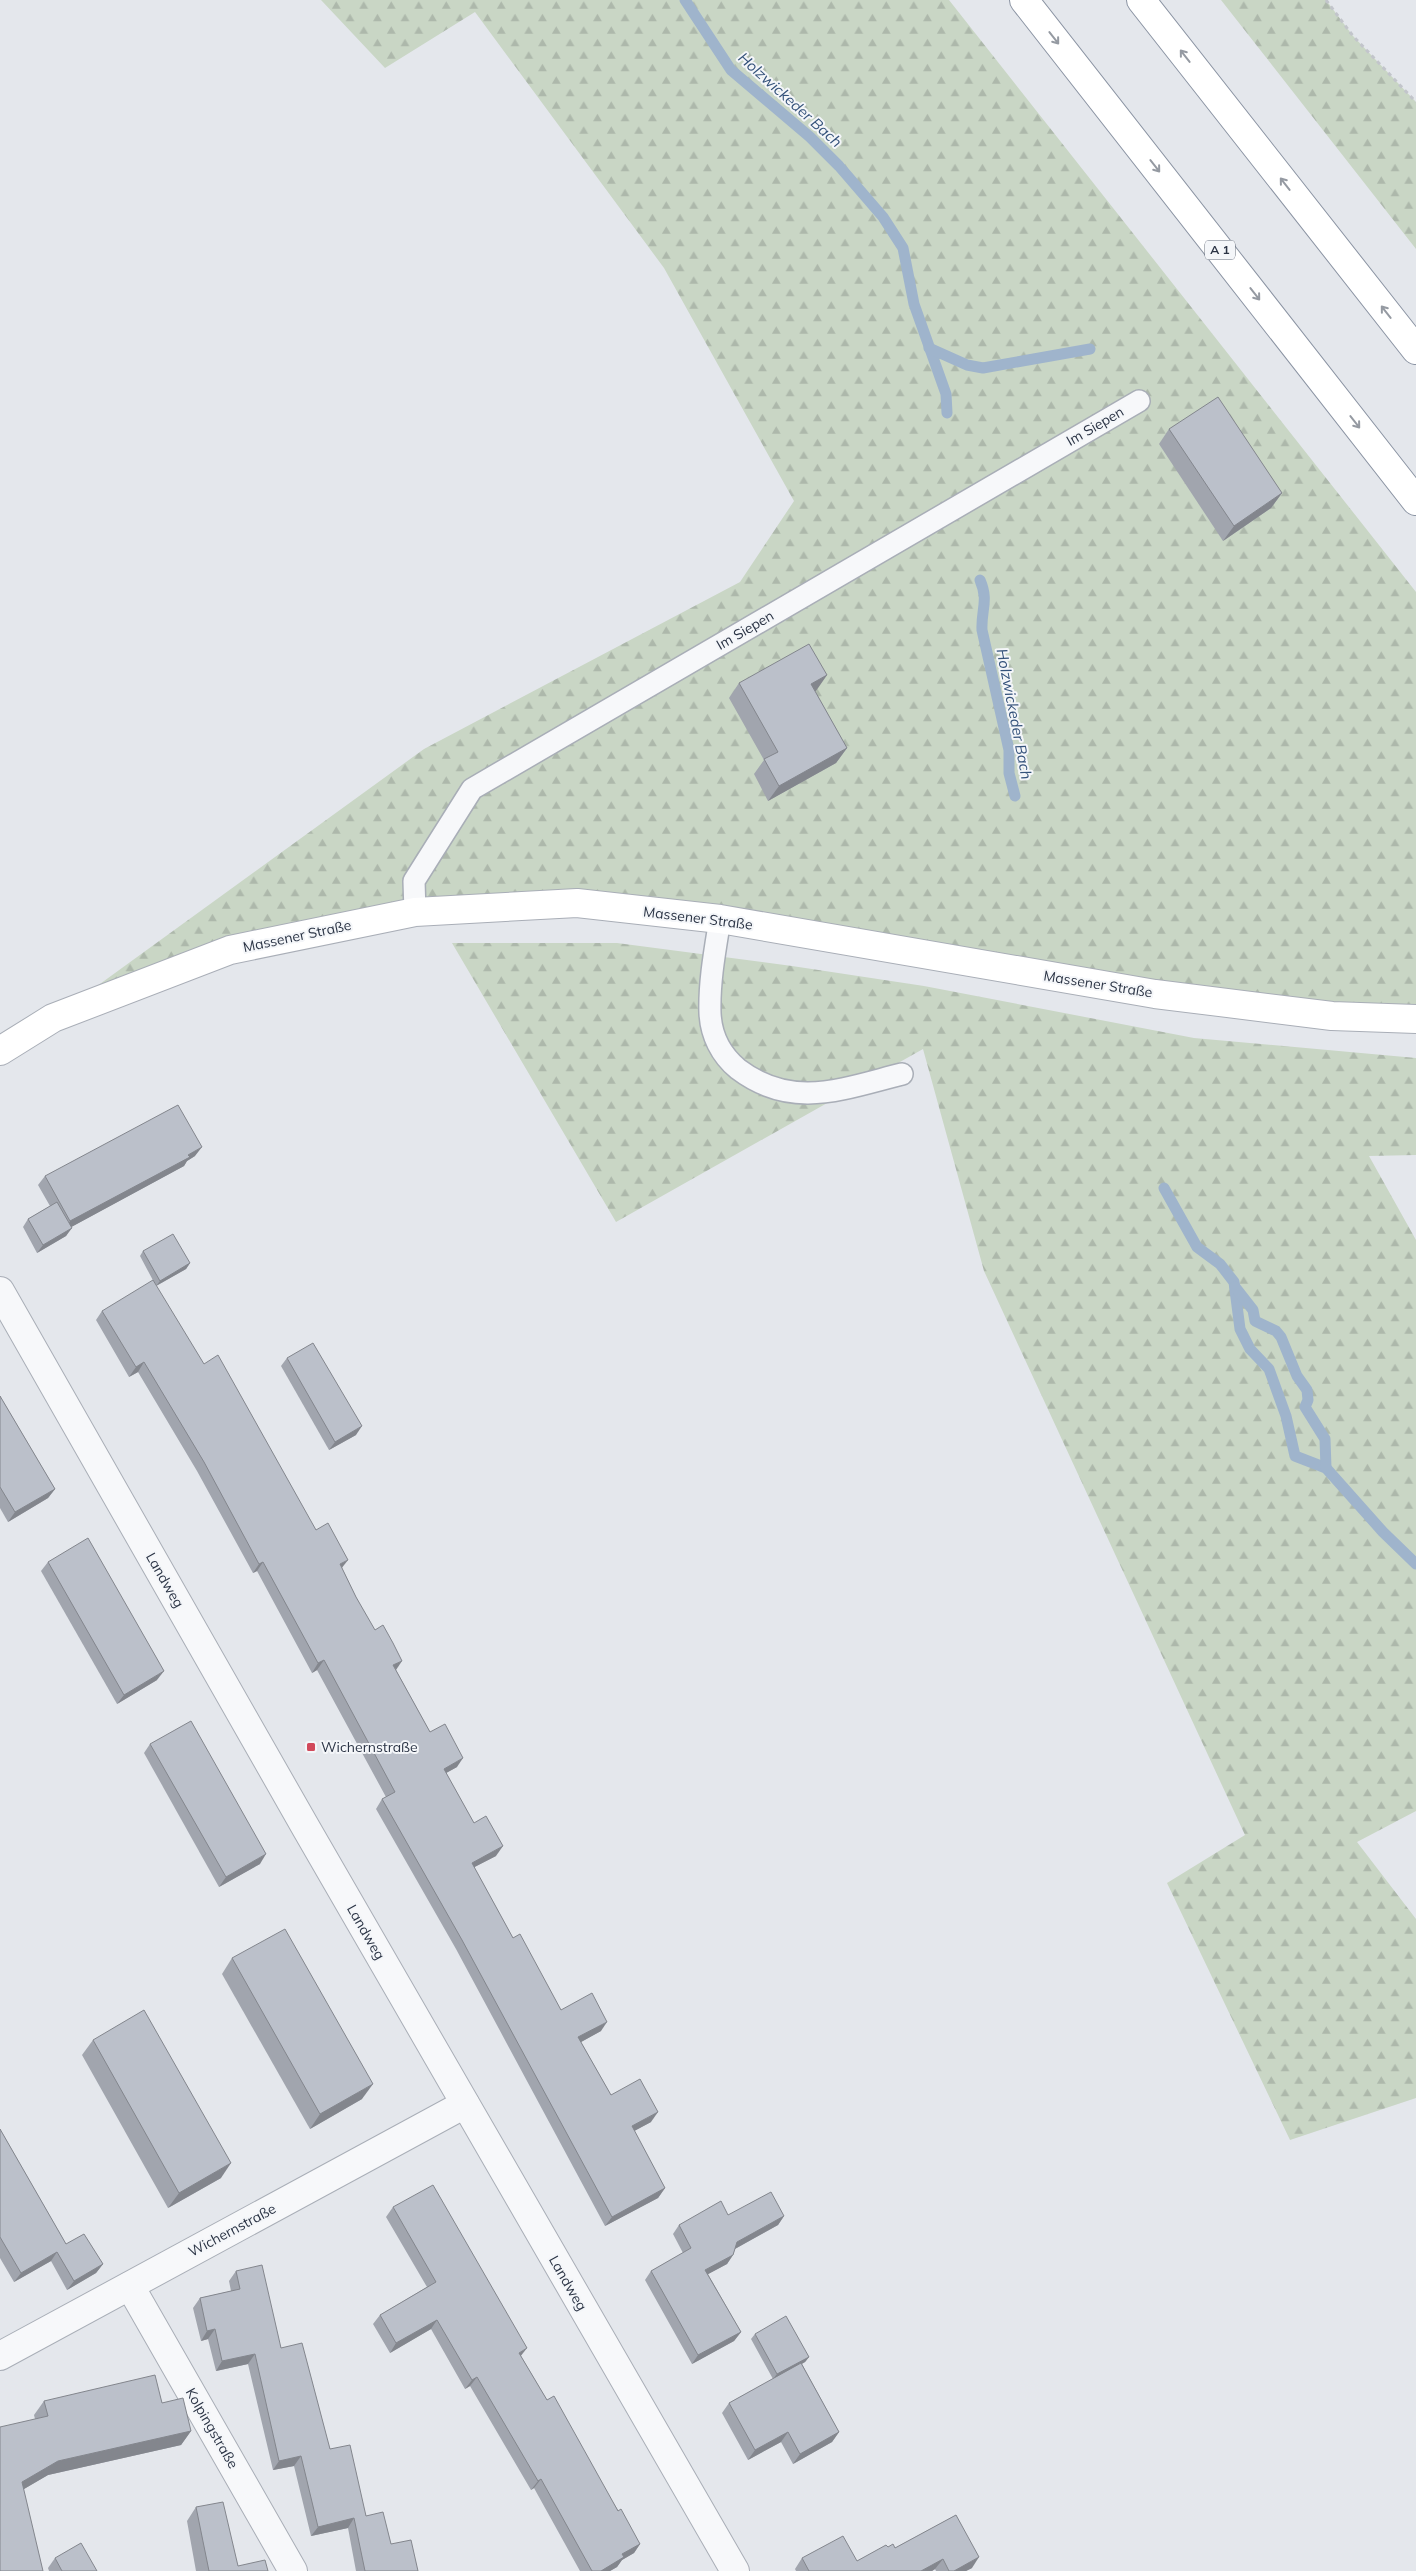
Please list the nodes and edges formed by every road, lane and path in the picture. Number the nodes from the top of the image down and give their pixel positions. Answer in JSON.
{"nodes":[{"id":1,"x":1024,"y":0,"type":"edge"},
{"id":2,"x":1141,"y":0,"type":"edge"},
{"id":3,"x":1326,"y":0,"type":"edge"},
{"id":4,"x":1416,"y":102,"type":"edge"},
{"id":5,"x":1416,"y":350,"type":"edge"},
{"id":6,"x":1139,"y":401,"type":"dead end"},
{"id":7,"x":1416,"y":501,"type":"edge"},
{"id":8,"x":415,"y":912,"type":"junction"},
{"id":9,"x":720,"y":919,"type":"junction"},
{"id":10,"x":1416,"y":1019,"type":"edge"},
{"id":11,"x":0,"y":1051,"type":"edge"},
{"id":12,"x":902,"y":1074,"type":"dead end"},
{"id":13,"x":0,"y":1291,"type":"edge"},
{"id":14,"x":465,"y":2104,"type":"junction"},
{"id":15,"x":130,"y":2286,"type":"junction"},
{"id":16,"x":0,"y":2356,"type":"edge"},
{"id":17,"x":294,"y":2571,"type":"edge"},
{"id":18,"x":735,"y":2571,"type":"edge"}],
"edges":[{"from":1,"to":7,"type":"main road","number":"A 1","one_way":true},
{"from":5,"to":2,"type":"main road","one_way":true},
{"from":3,"to":4,"type":"path"},
{"from":6,"to":8,"type":"lane","name":"Im Siepen"},
{"from":8,"to":9,"type":"main road","name":"Massener Straße"},
{"from":8,"to":11,"type":"main road","name":"Massener Straße"},
{"from":9,"to":10,"type":"main road","name":"Massener Straße"},
{"from":9,"to":12,"type":"lane"},
{"from":13,"to":14,"type":"street","name":"Landweg"},
{"from":14,"to":15,"type":"street","name":"Wichernstraße"},
{"from":14,"to":18,"type":"street","name":"Landweg"},
{"from":15,"to":16,"type":"street","name":"Wichernstraße"},
{"from":15,"to":17,"type":"street","name":"Kolpingstraße"}]}
